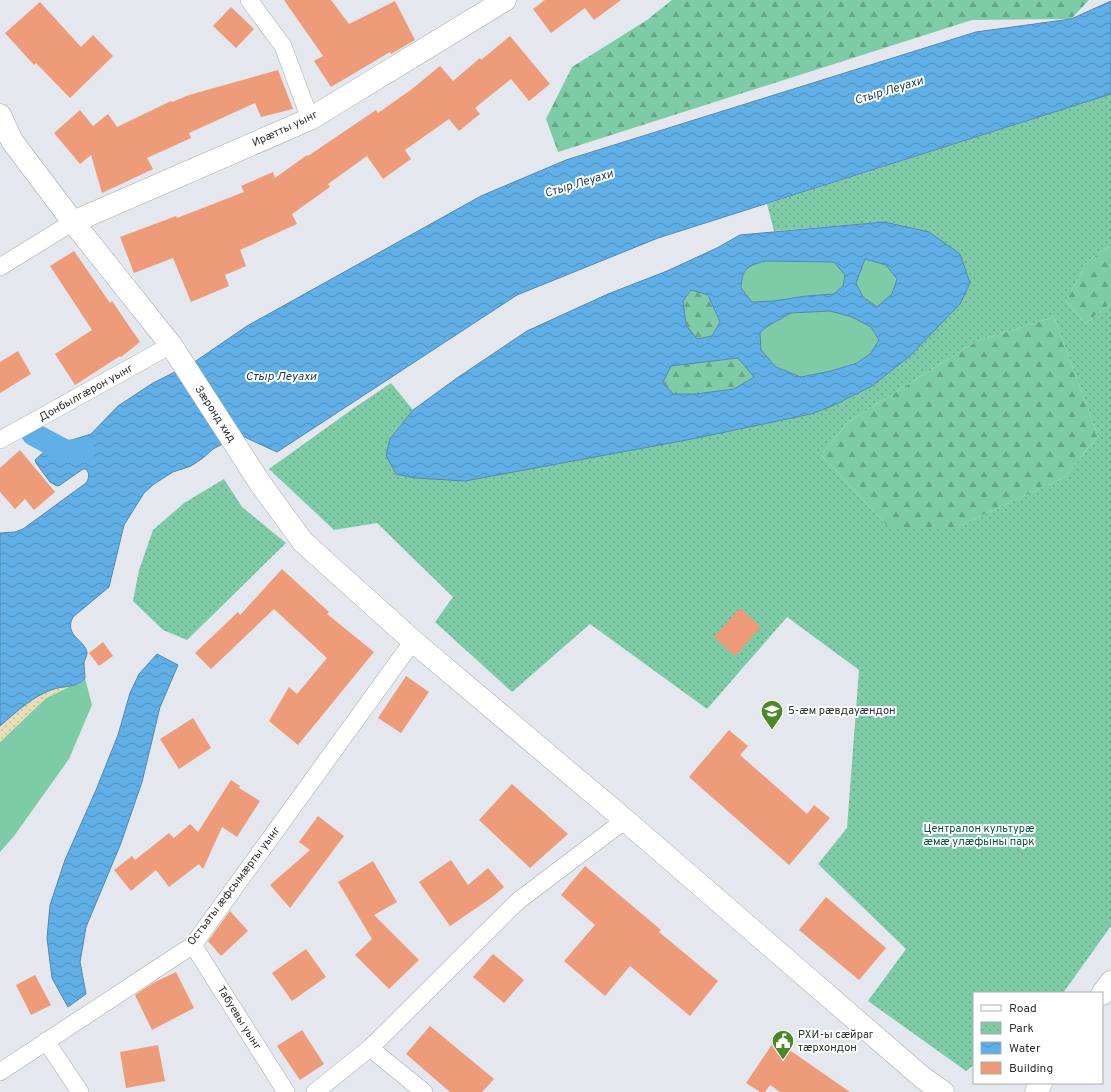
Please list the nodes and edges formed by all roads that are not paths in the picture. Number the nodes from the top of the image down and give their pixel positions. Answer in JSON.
{"nodes":[{"id":1,"x":249,"y":0,"type":"edge"},
{"id":2,"x":505,"y":0,"type":"edge"},
{"id":3,"x":0,"y":115,"type":"edge"},
{"id":4,"x":310,"y":119,"type":"junction"},
{"id":5,"x":73,"y":222,"type":"junction"},
{"id":6,"x":0,"y":267,"type":"edge"},
{"id":7,"x":171,"y":345,"type":"junction"},
{"id":8,"x":0,"y":440,"type":"edge"},
{"id":9,"x":413,"y":642,"type":"junction"},
{"id":10,"x":625,"y":820,"type":"junction"},
{"id":11,"x":193,"y":945,"type":"junction"},
{"id":12,"x":1111,"y":982,"type":"edge"},
{"id":13,"x":1103,"y":993,"type":"edge"},
{"id":14,"x":46,"y":1041,"type":"junction"},
{"id":15,"x":370,"y":1048,"type":"junction"},
{"id":16,"x":0,"y":1072,"type":"edge"},
{"id":17,"x":80,"y":1092,"type":"edge"},
{"id":18,"x":286,"y":1092,"type":"edge"},
{"id":19,"x":314,"y":1092,"type":"edge"},
{"id":20,"x":424,"y":1092,"type":"edge"},
{"id":21,"x":943,"y":1092,"type":"edge"}],
"edges":[{"from":1,"to":4,"type":"street"},
{"from":2,"to":4,"type":"street","name":"Ирæтты уынг"},
{"from":3,"to":5,"type":"street","name":"Зæронд хид"},
{"from":4,"to":5,"type":"street","name":"Ирæтты уынг"},
{"from":5,"to":6,"type":"street"},
{"from":5,"to":7,"type":"street","name":"Зæронд хид"},
{"from":7,"to":8,"type":"street","name":"Донбылгæрон уынг"},
{"from":7,"to":9,"type":"street","name":"Зæронд хид"},
{"from":9,"to":10,"type":"street","name":"Зæронд хид"},
{"from":9,"to":11,"type":"street","name":"Остъаты æфсымæрты уынг"},
{"from":10,"to":15,"type":"street"},
{"from":10,"to":21,"type":"street","name":"Зæронд хид"},
{"from":11,"to":14,"type":"street","name":"Остъаты æфсымæрты уынг"},
{"from":11,"to":18,"type":"street","name":"Табуевы уынг"},
{"from":12,"to":13,"type":"street"},
{"from":14,"to":16,"type":"street","name":"Остъаты æфсымæрты уынг"},
{"from":14,"to":17,"type":"street"},
{"from":15,"to":19,"type":"street"},
{"from":15,"to":20,"type":"street"}]}
